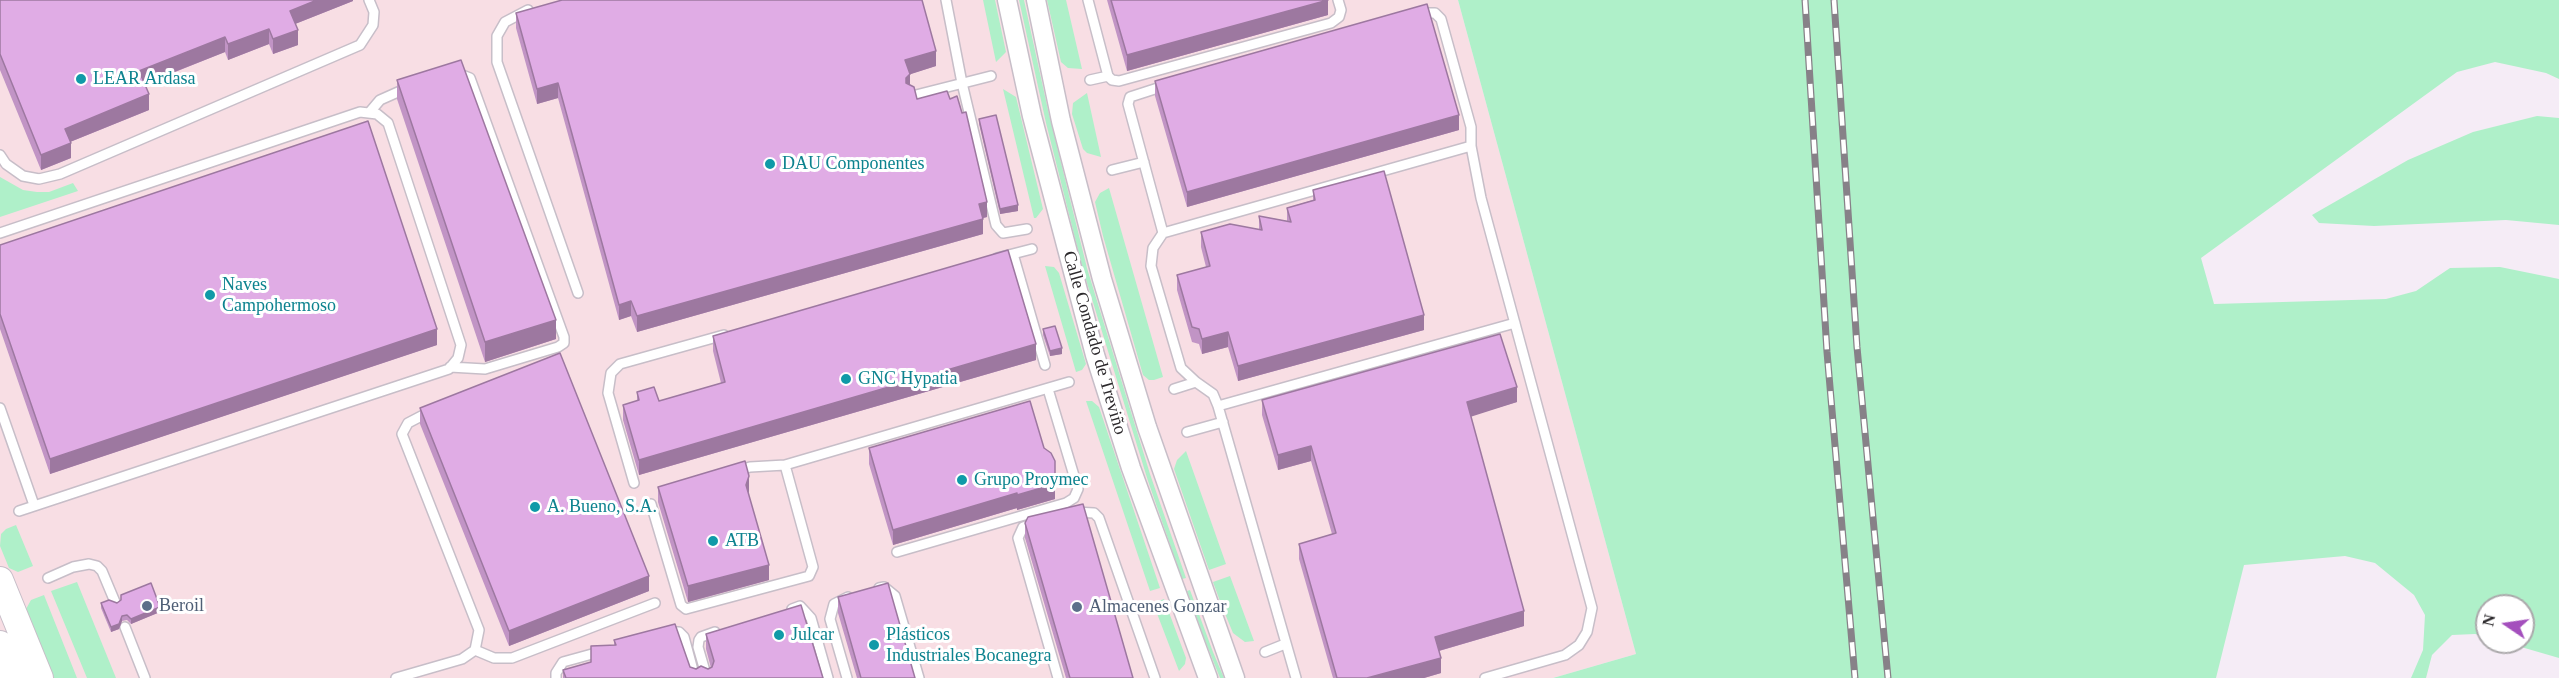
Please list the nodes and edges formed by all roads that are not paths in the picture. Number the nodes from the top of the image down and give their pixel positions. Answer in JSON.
{"nodes":[{"id":1,"x":369,"y":0,"type":"edge"},
{"id":2,"x":946,"y":0,"type":"edge"},
{"id":3,"x":1007,"y":0,"type":"edge"},
{"id":4,"x":1036,"y":0,"type":"edge"},
{"id":5,"x":1088,"y":0,"type":"edge"},
{"id":6,"x":1338,"y":0,"type":"edge"},
{"id":7,"x":542,"y":6,"type":"edge"},
{"id":8,"x":1414,"y":15,"type":"edge"},
{"id":9,"x":1108,"y":75,"type":"junction"},
{"id":10,"x":446,"y":76,"type":"edge"},
{"id":11,"x":991,"y":76,"type":"dead end"},
{"id":12,"x":1090,"y":80,"type":"dead end"},
{"id":13,"x":1175,"y":82,"type":"edge"},
{"id":14,"x":962,"y":83,"type":"junction"},
{"id":15,"x":416,"y":85,"type":"edge"},
{"id":16,"x":912,"y":96,"type":"edge"},
{"id":17,"x":369,"y":113,"type":"junction"},
{"id":18,"x":1471,"y":146,"type":"junction"},
{"id":19,"x":0,"y":155,"type":"edge"},
{"id":20,"x":1144,"y":162,"type":"junction"},
{"id":21,"x":1112,"y":170,"type":"dead end"},
{"id":22,"x":1027,"y":229,"type":"dead end"},
{"id":23,"x":0,"y":233,"type":"edge"},
{"id":24,"x":1163,"y":233,"type":"junction"},
{"id":25,"x":1032,"y":249,"type":"dead end"},
{"id":26,"x":1013,"y":254,"type":"junction"},
{"id":27,"x":982,"y":263,"type":"edge"},
{"id":28,"x":578,"y":293,"type":"dead end"},
{"id":29,"x":1515,"y":323,"type":"junction"},
{"id":30,"x":733,"y":333,"type":"edge"},
{"id":31,"x":1045,"y":365,"type":"dead end"},
{"id":32,"x":450,"y":368,"type":"junction"},
{"id":33,"x":1070,"y":382,"type":"dead end"},
{"id":34,"x":1196,"y":382,"type":"junction"},
{"id":35,"x":1174,"y":388,"type":"dead end"},
{"id":36,"x":1048,"y":389,"type":"junction"},
{"id":37,"x":1218,"y":406,"type":"junction"},
{"id":38,"x":0,"y":408,"type":"edge"},
{"id":39,"x":440,"y":408,"type":"edge"},
{"id":40,"x":1223,"y":422,"type":"junction"},
{"id":41,"x":1187,"y":432,"type":"dead end"},
{"id":42,"x":785,"y":465,"type":"junction"},
{"id":43,"x":730,"y":473,"type":"edge"},
{"id":44,"x":634,"y":483,"type":"dead end"},
{"id":45,"x":651,"y":504,"type":"dead end"},
{"id":46,"x":34,"y":505,"type":"junction"},
{"id":47,"x":19,"y":511,"type":"dead end"},
{"id":48,"x":1067,"y":514,"type":"edge"},
{"id":49,"x":1045,"y":521,"type":"edge"},
{"id":50,"x":897,"y":552,"type":"dead end"},
{"id":51,"x":48,"y":578,"type":"dead end"},
{"id":52,"x":0,"y":580,"type":"edge"},
{"id":53,"x":873,"y":590,"type":"edge"},
{"id":54,"x":862,"y":593,"type":"edge"},
{"id":55,"x":115,"y":602,"type":"edge"},
{"id":56,"x":655,"y":603,"type":"dead end"},
{"id":57,"x":778,"y":613,"type":"edge"},
{"id":58,"x":124,"y":627,"type":"dead end"},
{"id":59,"x":723,"y":630,"type":"edge"},
{"id":60,"x":658,"y":635,"type":"edge"},
{"id":61,"x":0,"y":644,"type":"edge"},
{"id":62,"x":1285,"y":644,"type":"junction"},
{"id":63,"x":616,"y":647,"type":"edge"},
{"id":64,"x":475,"y":650,"type":"junction"},
{"id":65,"x":1265,"y":652,"type":"dead end"},
{"id":66,"x":14,"y":678,"type":"edge"},
{"id":67,"x":40,"y":678,"type":"edge"},
{"id":68,"x":145,"y":678,"type":"edge"},
{"id":69,"x":396,"y":678,"type":"edge"},
{"id":70,"x":556,"y":678,"type":"edge"},
{"id":71,"x":695,"y":678,"type":"edge"},
{"id":72,"x":707,"y":678,"type":"edge"},
{"id":73,"x":828,"y":678,"type":"edge"},
{"id":74,"x":847,"y":678,"type":"edge"},
{"id":75,"x":919,"y":678,"type":"edge"},
{"id":76,"x":1058,"y":678,"type":"edge"},
{"id":77,"x":1155,"y":678,"type":"edge"},
{"id":78,"x":1208,"y":678,"type":"edge"},
{"id":79,"x":1235,"y":678,"type":"edge"},
{"id":80,"x":1296,"y":678,"type":"edge"},
{"id":81,"x":1485,"y":678,"type":"edge"}],
"edges":[{"from":1,"to":19,"type":"lane"},
{"from":2,"to":14,"type":"lane"},
{"from":3,"to":78,"type":"street","name":"Calle Condado de Treviño"},
{"from":4,"to":79,"type":"street","name":"Calle Condado de Treviño"},
{"from":5,"to":9,"type":"lane"},
{"from":6,"to":9,"type":"lane"},
{"from":7,"to":28,"type":"lane"},
{"from":8,"to":18,"type":"lane"},
{"from":9,"to":12,"type":"lane"},
{"from":10,"to":32,"type":"lane"},
{"from":11,"to":14,"type":"lane"},
{"from":13,"to":20,"type":"lane"},
{"from":14,"to":16,"type":"lane"},
{"from":14,"to":22,"type":"lane"},
{"from":15,"to":17,"type":"lane"},
{"from":17,"to":23,"type":"lane"},
{"from":17,"to":32,"type":"lane"},
{"from":18,"to":24,"type":"lane"},
{"from":18,"to":29,"type":"lane"},
{"from":20,"to":21,"type":"lane"},
{"from":20,"to":24,"type":"lane"},
{"from":24,"to":34,"type":"lane"},
{"from":25,"to":26,"type":"lane"},
{"from":26,"to":27,"type":"lane"},
{"from":26,"to":31,"type":"lane"},
{"from":29,"to":37,"type":"lane"},
{"from":29,"to":81,"type":"lane"},
{"from":30,"to":44,"type":"lane"},
{"from":32,"to":46,"type":"lane"},
{"from":33,"to":36,"type":"lane"},
{"from":34,"to":35,"type":"lane"},
{"from":34,"to":37,"type":"lane"},
{"from":36,"to":42,"type":"lane"},
{"from":36,"to":50,"type":"lane"},
{"from":37,"to":40,"type":"lane"},
{"from":38,"to":46,"type":"lane"},
{"from":39,"to":64,"type":"lane"},
{"from":40,"to":41,"type":"lane"},
{"from":40,"to":62,"type":"lane"},
{"from":42,"to":43,"type":"lane"},
{"from":42,"to":45,"type":"lane"},
{"from":46,"to":47,"type":"lane"},
{"from":48,"to":77,"type":"lane"},
{"from":49,"to":76,"type":"lane"},
{"from":51,"to":55,"type":"lane"},
{"from":52,"to":67,"type":"main road"},
{"from":53,"to":75,"type":"lane"},
{"from":54,"to":74,"type":"lane"},
{"from":56,"to":64,"type":"lane"},
{"from":57,"to":73,"type":"lane"},
{"from":58,"to":68,"type":"lane"},
{"from":59,"to":72,"type":"lane"},
{"from":60,"to":71,"type":"lane"},
{"from":61,"to":66,"type":"main road"},
{"from":62,"to":65,"type":"lane"},
{"from":62,"to":80,"type":"lane"},
{"from":63,"to":70,"type":"lane"},
{"from":64,"to":69,"type":"lane"}]}
